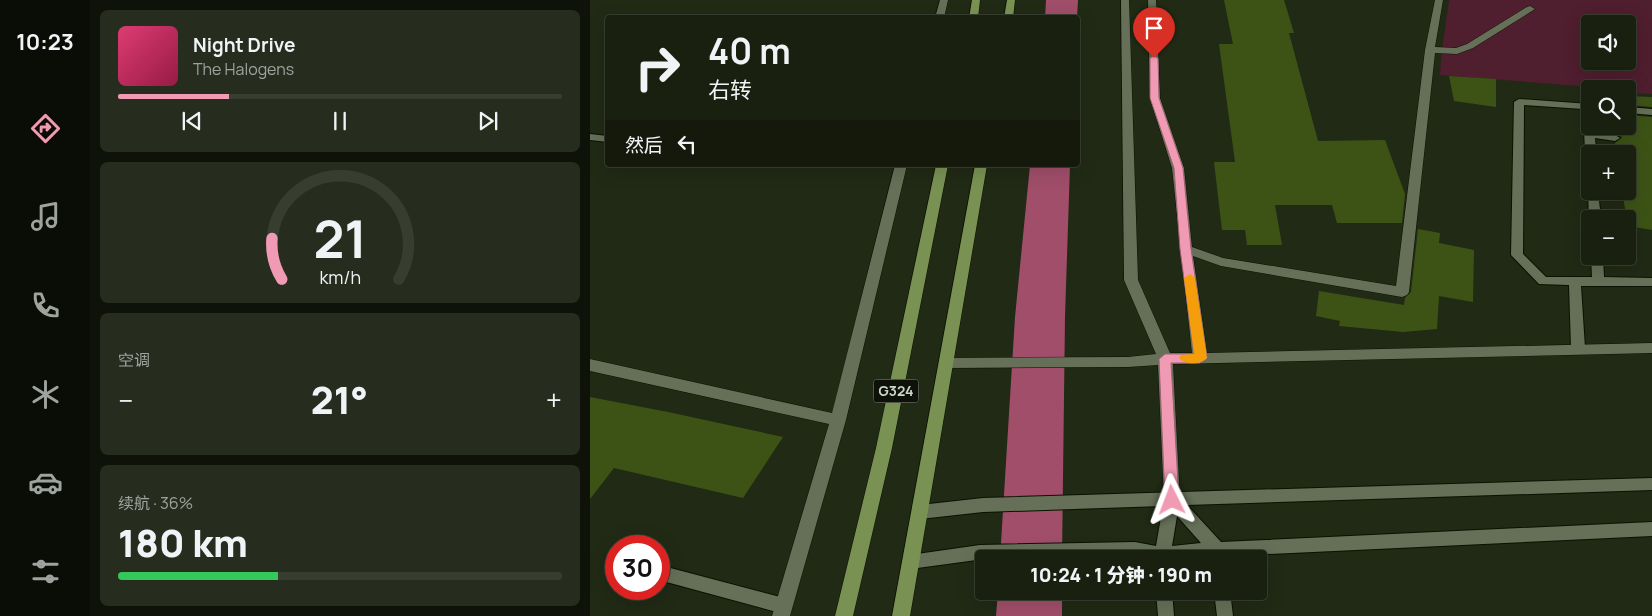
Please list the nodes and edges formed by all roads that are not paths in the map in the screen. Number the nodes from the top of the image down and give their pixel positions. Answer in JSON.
{"nodes":[{"id":1,"x":944,"y":0,"type":"edge"},
{"id":2,"x":976,"y":0,"type":"edge"},
{"id":3,"x":1011,"y":0,"type":"edge"},
{"id":4,"x":1125,"y":0,"type":"edge"},
{"id":5,"x":1152,"y":0,"type":"edge"},
{"id":6,"x":1439,"y":0,"type":"edge"},
{"id":7,"x":1530,"y":9,"type":"dead end"},
{"id":8,"x":940,"y":15,"type":"edge"},
{"id":9,"x":973,"y":15,"type":"edge"},
{"id":10,"x":1008,"y":15,"type":"edge"},
{"id":11,"x":1430,"y":50,"type":"junction"},
{"id":12,"x":1581,"y":106,"type":"edge"},
{"id":13,"x":1636,"y":111,"type":"edge"},
{"id":14,"x":1652,"y":112,"type":"edge"},
{"id":15,"x":1596,"y":135,"type":"edge"},
{"id":16,"x":590,"y":137,"type":"edge"},
{"id":17,"x":1615,"y":138,"type":"dead end"},
{"id":18,"x":605,"y":139,"type":"edge"},
{"id":19,"x":901,"y":167,"type":"edge"},
{"id":20,"x":940,"y":167,"type":"edge"},
{"id":21,"x":981,"y":167,"type":"edge"},
{"id":22,"x":1186,"y":249,"type":"junction"},
{"id":23,"x":1597,"y":265,"type":"edge"},
{"id":24,"x":1575,"y":281,"type":"junction"},
{"id":25,"x":1598,"y":281,"type":"junction"},
{"id":26,"x":1652,"y":282,"type":"edge"},
{"id":27,"x":1578,"y":348,"type":"junction"},
{"id":28,"x":1652,"y":348,"type":"edge"},
{"id":29,"x":1200,"y":358,"type":"junction"},
{"id":30,"x":1165,"y":359,"type":"junction"},
{"id":31,"x":946,"y":363,"type":"junction"},
{"id":32,"x":590,"y":365,"type":"edge"},
{"id":33,"x":838,"y":420,"type":"junction"},
{"id":34,"x":1652,"y":484,"type":"edge"},
{"id":35,"x":1172,"y":500,"type":"junction"},
{"id":36,"x":920,"y":512,"type":"junction"},
{"id":37,"x":1652,"y":529,"type":"edge"},
{"id":38,"x":1083,"y":550,"type":"edge"},
{"id":39,"x":1138,"y":550,"type":"edge"},
{"id":40,"x":1163,"y":550,"type":"edge"},
{"id":41,"x":1215,"y":550,"type":"edge"},
{"id":42,"x":1267,"y":551,"type":"edge"},
{"id":43,"x":975,"y":553,"type":"edge"},
{"id":44,"x":910,"y":562,"type":"junction"},
{"id":45,"x":670,"y":575,"type":"edge"},
{"id":46,"x":1165,"y":600,"type":"edge"},
{"id":47,"x":1223,"y":600,"type":"edge"},
{"id":48,"x":782,"y":611,"type":"edge"},
{"id":49,"x":844,"y":616,"type":"edge"},
{"id":50,"x":901,"y":616,"type":"edge"},
{"id":51,"x":1166,"y":616,"type":"edge"},
{"id":52,"x":1225,"y":616,"type":"edge"}],
"edges":[{"from":1,"to":8,"type":"street"},
{"from":2,"to":9,"type":"highway"},
{"from":3,"to":10,"type":"highway"},
{"from":4,"to":30,"type":"street"},
{"from":5,"to":22,"type":"street"},
{"from":6,"to":11,"type":"street"},
{"from":7,"to":11,"type":"street"},
{"from":11,"to":22,"type":"street"},
{"from":12,"to":24,"type":"lane"},
{"from":13,"to":14,"type":"lane"},
{"from":15,"to":17,"type":"lane"},
{"from":16,"to":18,"type":"lane"},
{"from":19,"to":33,"type":"street"},
{"from":20,"to":49,"type":"highway","number":"G324"},
{"from":21,"to":31,"type":"highway","number":"G324"},
{"from":22,"to":29,"type":"street"},
{"from":23,"to":25,"type":"lane"},
{"from":24,"to":25,"type":"lane"},
{"from":24,"to":27,"type":"lane"},
{"from":25,"to":26,"type":"lane"},
{"from":27,"to":28,"type":"street"},
{"from":27,"to":29,"type":"street"},
{"from":29,"to":30,"type":"street"},
{"from":30,"to":31,"type":"street"},
{"from":30,"to":35,"type":"street"},
{"from":31,"to":36,"type":"highway","number":"G324"},
{"from":32,"to":33,"type":"street"},
{"from":33,"to":48,"type":"street"},
{"from":34,"to":35,"type":"lane"},
{"from":35,"to":36,"type":"lane"},
{"from":35,"to":40,"type":"lane"},
{"from":35,"to":41,"type":"lane"},
{"from":36,"to":44,"type":"highway","number":"G324"},
{"from":37,"to":42,"type":"lane"},
{"from":38,"to":39,"type":"lane"},
{"from":43,"to":44,"type":"lane"},
{"from":44,"to":50,"type":"highway","number":"G324"},
{"from":45,"to":48,"type":"lane"},
{"from":46,"to":51,"type":"lane"},
{"from":47,"to":52,"type":"lane"}]}
